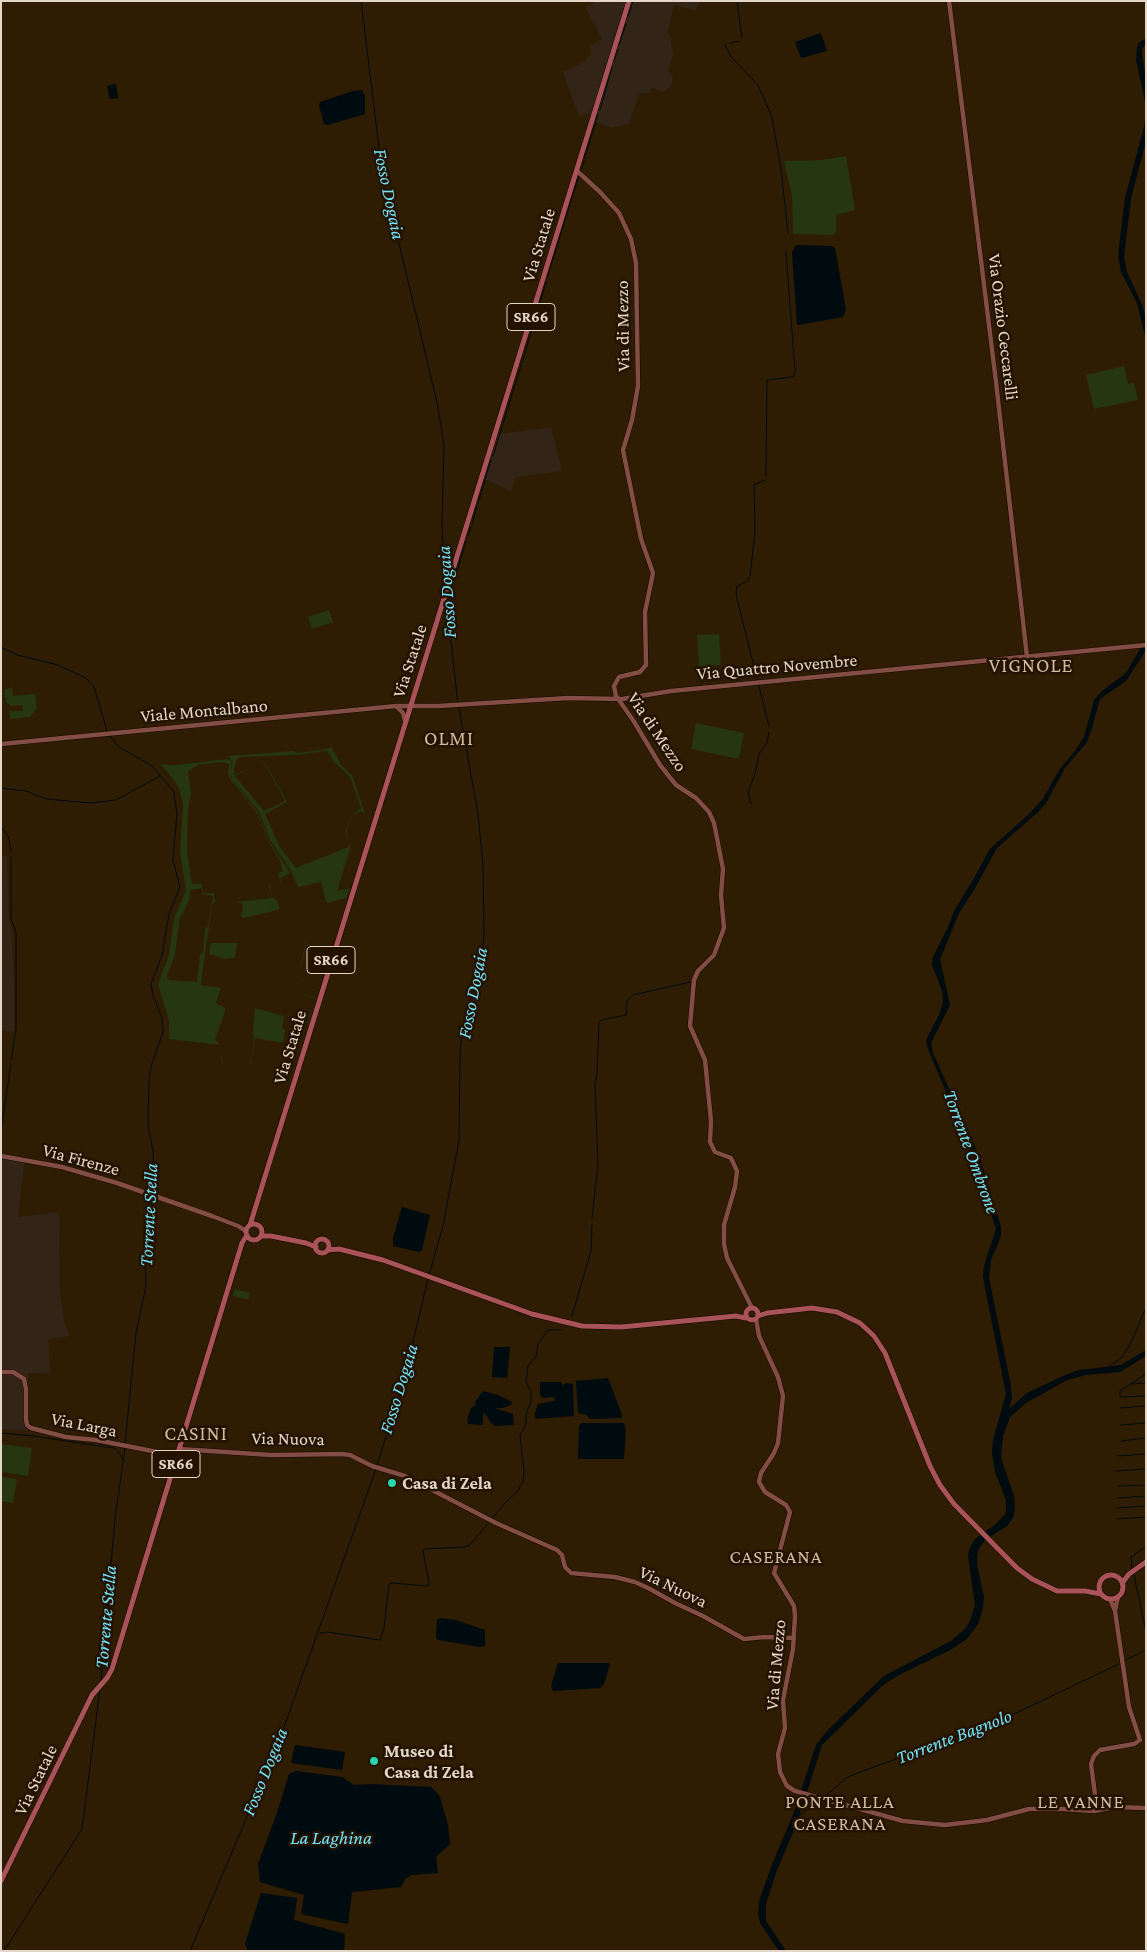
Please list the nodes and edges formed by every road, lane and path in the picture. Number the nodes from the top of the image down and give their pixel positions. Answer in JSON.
{"nodes":[{"id":1,"x":629,"y":1,"type":"edge"},
{"id":2,"x":948,"y":1,"type":"edge"},
{"id":3,"x":577,"y":171,"type":"junction"},
{"id":4,"x":1146,"y":645,"type":"edge"},
{"id":5,"x":1026,"y":657,"type":"junction"},
{"id":6,"x":619,"y":699,"type":"junction"},
{"id":7,"x":396,"y":706,"type":"junction"},
{"id":8,"x":410,"y":707,"type":"junction"},
{"id":9,"x":406,"y":723,"type":"junction"},
{"id":10,"x":1,"y":744,"type":"edge"},
{"id":11,"x":1,"y":1156,"type":"edge"},
{"id":12,"x":252,"y":1214,"type":"junction"},
{"id":13,"x":257,"y":1224,"type":"junction"},
{"id":14,"x":249,"y":1231,"type":"junction"},
{"id":15,"x":262,"y":1234,"type":"junction"},
{"id":16,"x":317,"y":1244,"type":"junction"},
{"id":17,"x":328,"y":1247,"type":"junction"},
{"id":18,"x":752,"y":1314,"type":"junction"},
{"id":19,"x":1,"y":1372,"type":"edge"},
{"id":20,"x":180,"y":1448,"type":"junction"},
{"id":21,"x":178,"y":1456,"type":"junction"},
{"id":22,"x":1146,"y":1562,"type":"edge"},
{"id":23,"x":1121,"y":1580,"type":"junction"},
{"id":24,"x":1099,"y":1585,"type":"junction"},
{"id":25,"x":1085,"y":1592,"type":"junction"},
{"id":26,"x":1101,"y":1594,"type":"junction"},
{"id":27,"x":1118,"y":1597,"type":"junction"},
{"id":28,"x":1110,"y":1599,"type":"junction"},
{"id":29,"x":1115,"y":1610,"type":"junction"},
{"id":30,"x":794,"y":1638,"type":"junction"},
{"id":31,"x":1146,"y":1808,"type":"edge"},
{"id":32,"x":1097,"y":1810,"type":"junction"},
{"id":33,"x":1,"y":1881,"type":"edge"}],
"edges":[{"from":1,"to":3,"type":"main road","name":"Via Statale","number":"SR66"},
{"from":2,"to":5,"type":"street","name":"Via Orazio Ceccarelli"},
{"from":3,"to":6,"type":"street","name":"Via di Mezzo"},
{"from":3,"to":8,"type":"main road","name":"Via Statale","number":"SR66"},
{"from":4,"to":5,"type":"street","name":"Via Quattro Novembre"},
{"from":5,"to":6,"type":"street","name":"Via Quattro Novembre"},
{"from":6,"to":8,"type":"street","name":"Via Quattro Novembre"},
{"from":6,"to":18,"type":"street","name":"Via di Mezzo"},
{"from":7,"to":8,"type":"street","name":"Viale Montalbano"},
{"from":7,"to":9,"type":"street"},
{"from":7,"to":10,"type":"street","name":"Viale Montalbano"},
{"from":8,"to":9,"type":"main road","name":"Via Statale","number":"SR66"},
{"from":9,"to":12,"type":"main road","name":"Via Statale","number":"SR66"},
{"from":11,"to":14,"type":"street","name":"Via Firenze"},
{"from":12,"to":13,"type":"main road"},
{"from":12,"to":14,"type":"main road","name":"Via Statale","number":"SR66"},
{"from":13,"to":14,"type":"main road"},
{"from":13,"to":15,"type":"main road"},
{"from":14,"to":15,"type":"main road"},
{"from":14,"to":20,"type":"main road","name":"Via Statale","number":"SR66"},
{"from":15,"to":16,"type":"main road"},
{"from":16,"to":17,"type":"main road"},
{"from":16,"to":17,"type":"main road"},
{"from":17,"to":18,"type":"main road"},
{"from":18,"to":25,"type":"main road"},
{"from":18,"to":30,"type":"street","name":"Via di Mezzo"},
{"from":19,"to":21,"type":"street","name":"Via Larga"},
{"from":20,"to":21,"type":"main road","name":"Via Statale","number":"SR66"},
{"from":20,"to":30,"type":"street","name":"Via Nuova"},
{"from":21,"to":33,"type":"main road","name":"Via Statale","number":"SR66"},
{"from":22,"to":23,"type":"main road"},
{"from":23,"to":24,"type":"main road"},
{"from":23,"to":27,"type":"main road"},
{"from":24,"to":25,"type":"main road"},
{"from":24,"to":26,"type":"main road"},
{"from":25,"to":26,"type":"main road"},
{"from":26,"to":28,"type":"main road"},
{"from":27,"to":28,"type":"main road"},
{"from":27,"to":29,"type":"street"},
{"from":28,"to":29,"type":"street"},
{"from":29,"to":32,"type":"street"},
{"from":30,"to":32,"type":"street","name":"Via di Mezzo"},
{"from":31,"to":32,"type":"street"}]}
